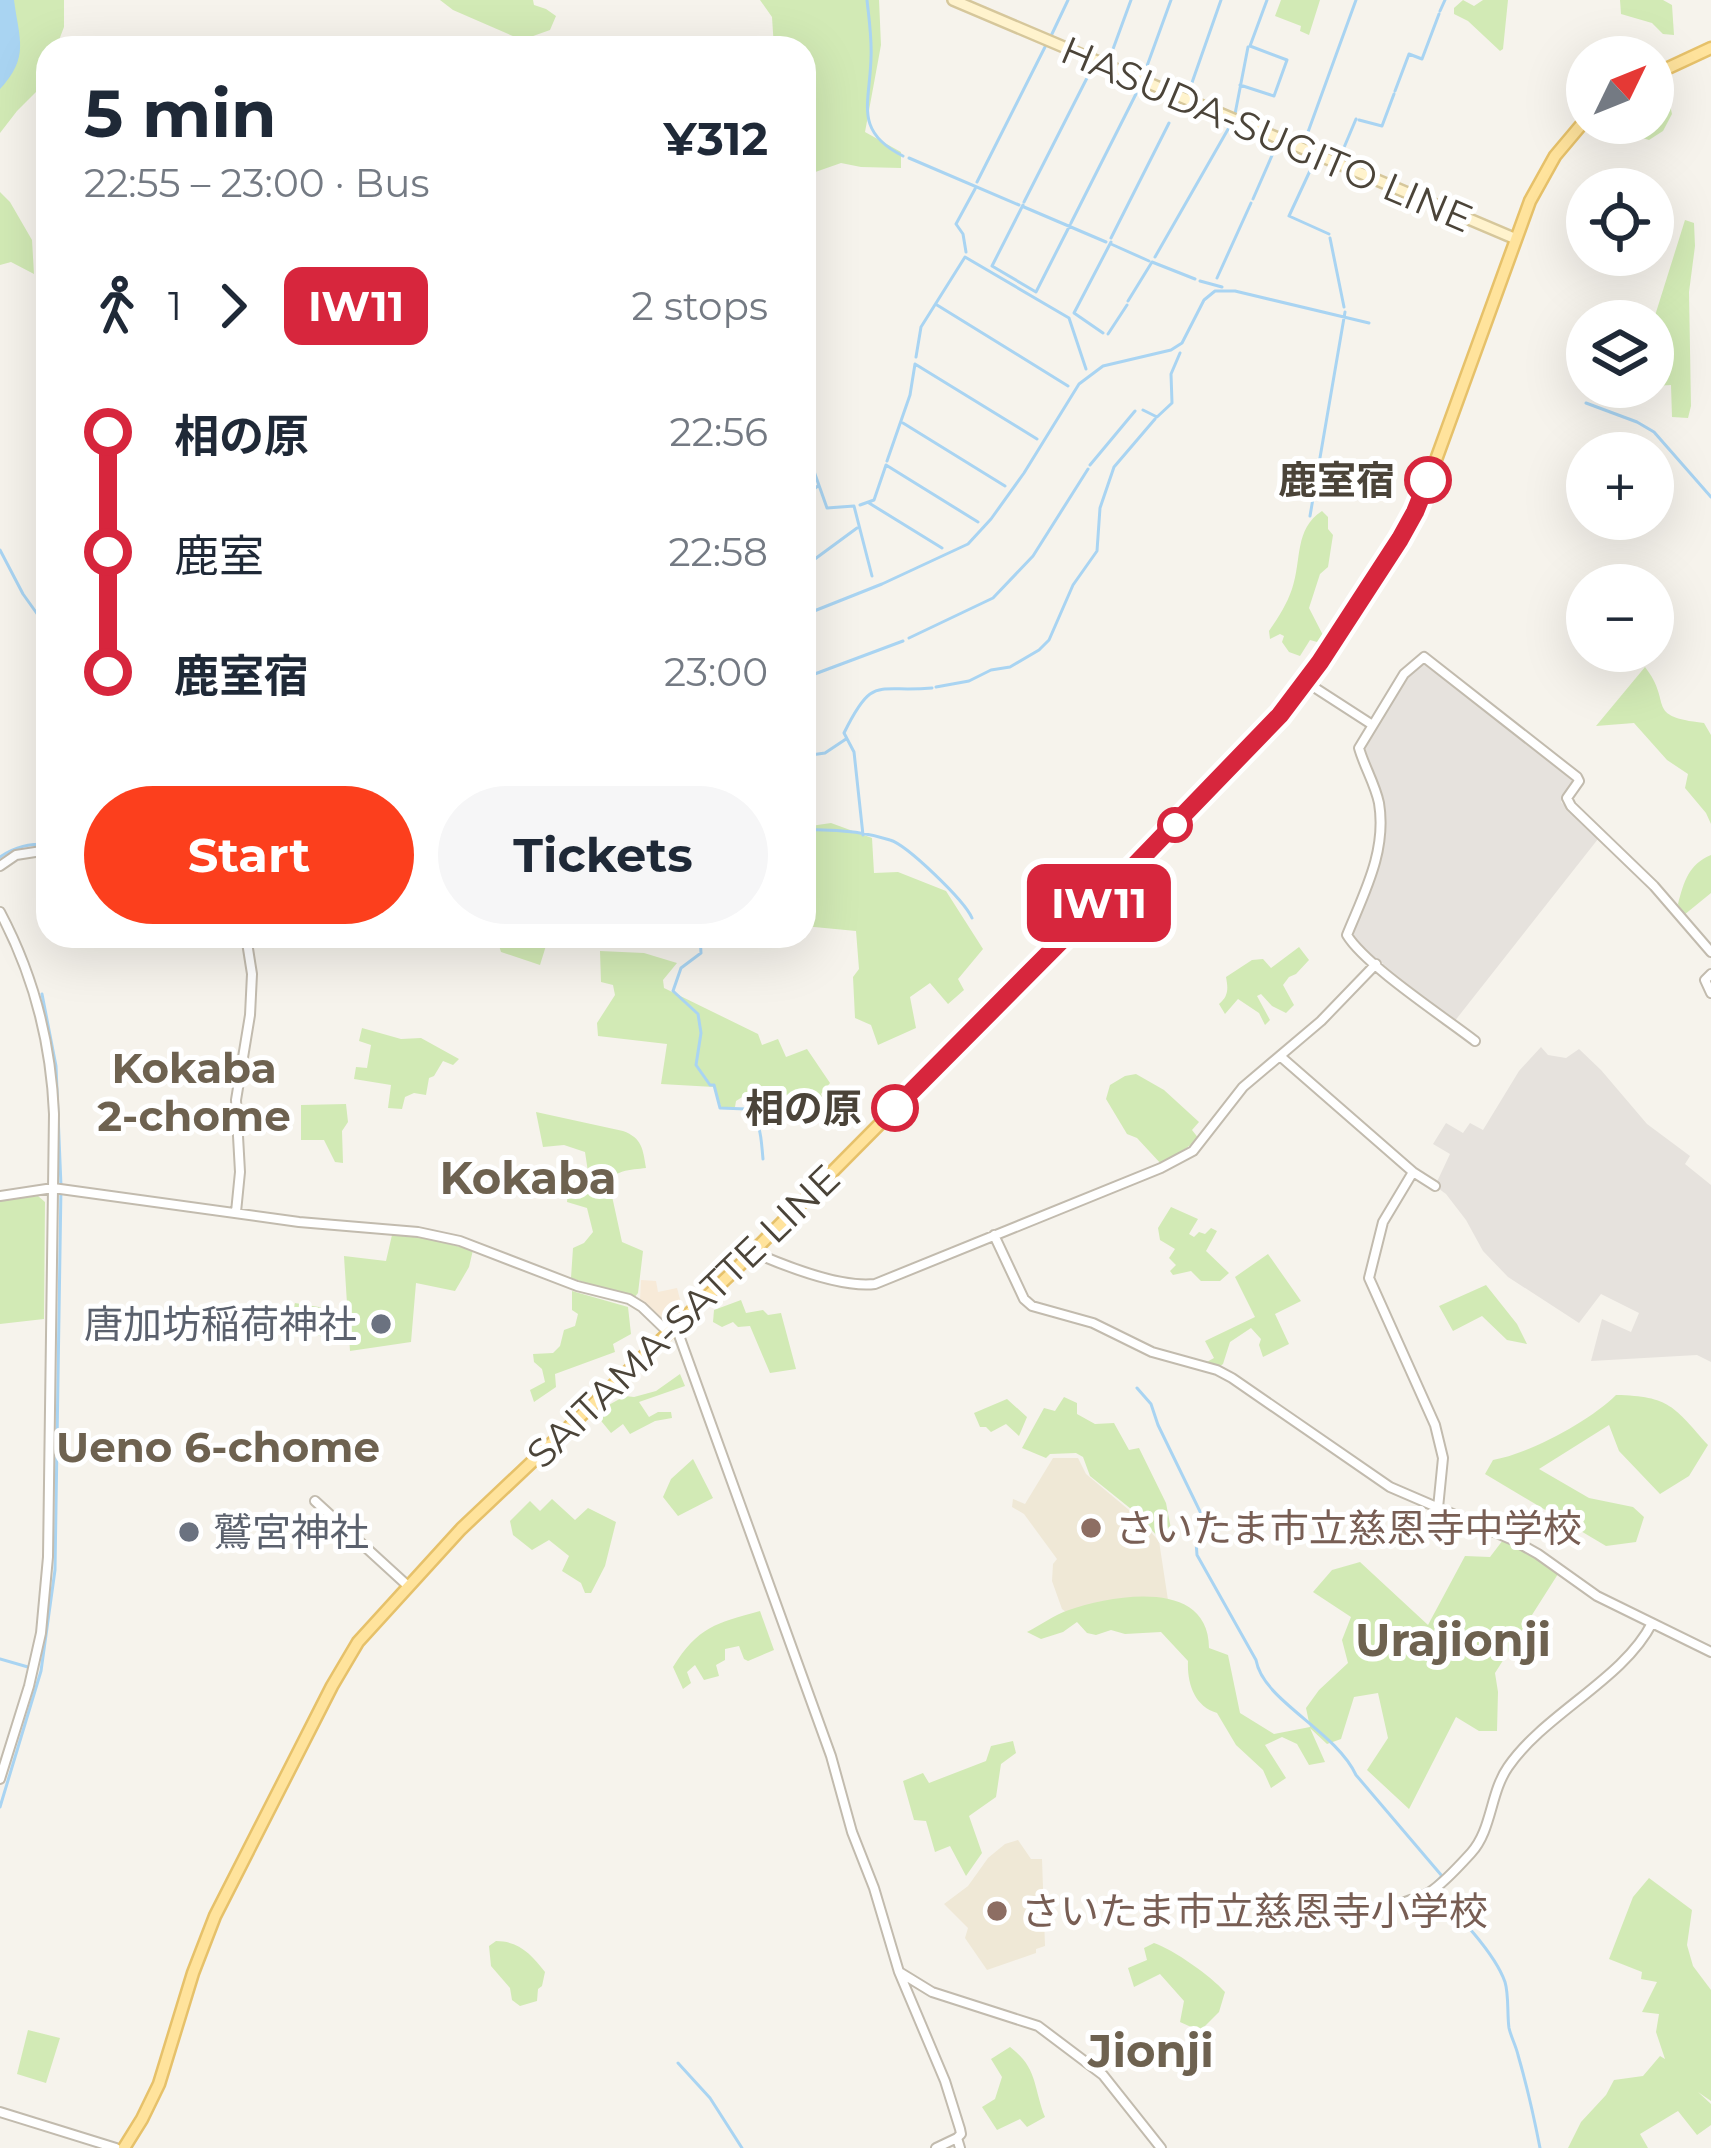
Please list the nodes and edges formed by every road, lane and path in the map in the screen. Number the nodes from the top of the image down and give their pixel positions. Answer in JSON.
{"nodes":[{"id":1,"x":952,"y":0,"type":"edge"},
{"id":2,"x":1711,"y":48,"type":"edge"},
{"id":3,"x":1674,"y":65,"type":"edge"},
{"id":4,"x":1566,"y":141,"type":"edge"},
{"id":5,"x":1516,"y":238,"type":"junction"},
{"id":6,"x":1306,"y":682,"type":"junction"},
{"id":7,"x":1371,"y":724,"type":"junction"},
{"id":8,"x":36,"y":852,"type":"edge"},
{"id":9,"x":0,"y":866,"type":"edge"},
{"id":10,"x":0,"y":912,"type":"edge"},
{"id":11,"x":248,"y":948,"type":"edge"},
{"id":12,"x":1711,"y":952,"type":"edge"},
{"id":13,"x":1376,"y":964,"type":"junction"},
{"id":14,"x":1711,"y":974,"type":"edge"},
{"id":15,"x":1711,"y":993,"type":"edge"},
{"id":16,"x":1474,"y":1041,"type":"dead end"},
{"id":17,"x":1280,"y":1056,"type":"junction"},
{"id":18,"x":1414,"y":1172,"type":"junction"},
{"id":19,"x":1436,"y":1186,"type":"dead end"},
{"id":20,"x":53,"y":1188,"type":"junction"},
{"id":21,"x":0,"y":1196,"type":"edge"},
{"id":22,"x":236,"y":1212,"type":"junction"},
{"id":23,"x":994,"y":1235,"type":"junction"},
{"id":24,"x":753,"y":1252,"type":"junction"},
{"id":25,"x":672,"y":1330,"type":"junction"},
{"id":26,"x":315,"y":1501,"type":"dead end"},
{"id":27,"x":1438,"y":1508,"type":"junction"},
{"id":28,"x":408,"y":1586,"type":"junction"},
{"id":29,"x":1652,"y":1623,"type":"junction"},
{"id":30,"x":1711,"y":1652,"type":"edge"},
{"id":31,"x":0,"y":1779,"type":"edge"},
{"id":32,"x":1388,"y":1909,"type":"dead end"},
{"id":33,"x":899,"y":1972,"type":"junction"},
{"id":34,"x":0,"y":2112,"type":"edge"},
{"id":35,"x":958,"y":2143,"type":"edge"},
{"id":36,"x":120,"y":2148,"type":"edge"},
{"id":37,"x":936,"y":2148,"type":"edge"},
{"id":38,"x":1161,"y":2148,"type":"edge"}],
"edges":[{"from":1,"to":5,"type":"main road","name":"HASUDA-SUGITO LINE"},
{"from":2,"to":3,"type":"main road"},
{"from":4,"to":5,"type":"main road","name":"SAITAMA-SATTE LINE"},
{"from":5,"to":6,"type":"main road","name":"SAITAMA-SATTE LINE"},
{"from":6,"to":7,"type":"street"},
{"from":6,"to":24,"type":"main road","name":"SAITAMA-SATTE LINE"},
{"from":7,"to":12,"type":"street"},
{"from":7,"to":13,"type":"street"},
{"from":8,"to":9,"type":"street"},
{"from":10,"to":20,"type":"street"},
{"from":11,"to":22,"type":"street"},
{"from":13,"to":16,"type":"street"},
{"from":13,"to":17,"type":"street"},
{"from":14,"to":15,"type":"street"},
{"from":17,"to":18,"type":"street"},
{"from":17,"to":23,"type":"street"},
{"from":18,"to":19,"type":"street"},
{"from":18,"to":27,"type":"street"},
{"from":20,"to":21,"type":"street"},
{"from":20,"to":22,"type":"street"},
{"from":20,"to":31,"type":"street"},
{"from":22,"to":25,"type":"street"},
{"from":23,"to":24,"type":"street"},
{"from":23,"to":27,"type":"street"},
{"from":24,"to":25,"type":"main road","name":"SAITAMA-SATTE LINE"},
{"from":25,"to":28,"type":"main road","name":"SAITAMA-SATTE LINE"},
{"from":25,"to":33,"type":"street"},
{"from":26,"to":28,"type":"street"},
{"from":27,"to":29,"type":"street"},
{"from":28,"to":36,"type":"main road","name":"SAITAMA-SATTE LINE"},
{"from":29,"to":30,"type":"street"},
{"from":29,"to":32,"type":"street"},
{"from":33,"to":35,"type":"street"},
{"from":33,"to":38,"type":"street"},
{"from":34,"to":36,"type":"street"},
{"from":35,"to":37,"type":"street"}]}
